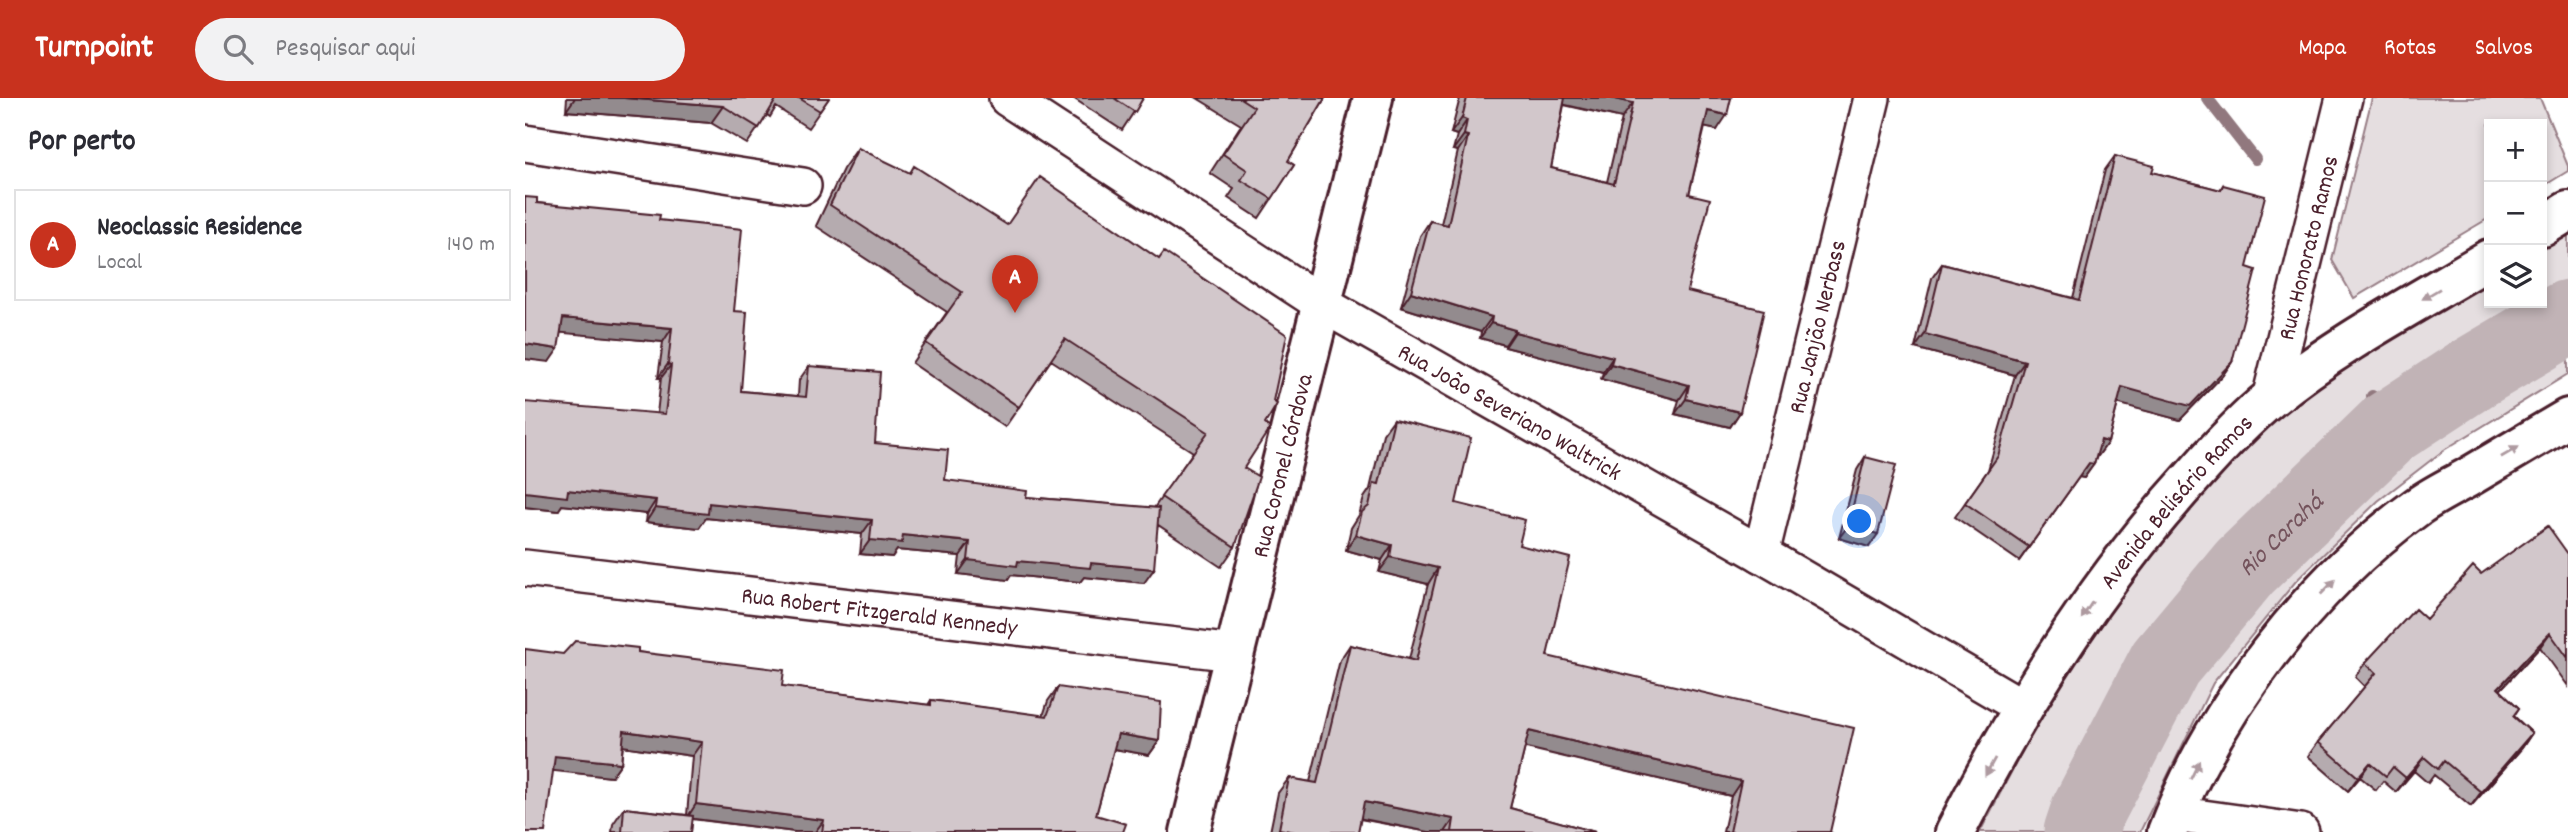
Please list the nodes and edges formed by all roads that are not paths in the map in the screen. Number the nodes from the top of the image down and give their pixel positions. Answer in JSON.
{"nodes":[{"id":1,"x":1007,"y":98,"type":"edge"},
{"id":2,"x":1373,"y":98,"type":"edge"},
{"id":3,"x":1872,"y":98,"type":"edge"},
{"id":4,"x":2344,"y":98,"type":"edge"},
{"id":5,"x":525,"y":143,"type":"edge"},
{"id":6,"x":803,"y":186,"type":"dead end"},
{"id":7,"x":2568,"y":211,"type":"edge"},
{"id":8,"x":2547,"y":224,"type":"edge"},
{"id":9,"x":2484,"y":262,"type":"edge"},
{"id":10,"x":1322,"y":304,"type":"junction"},
{"id":11,"x":2270,"y":399,"type":"junction"},
{"id":12,"x":2568,"y":418,"type":"edge"},
{"id":13,"x":1761,"y":554,"type":"junction"},
{"id":14,"x":525,"y":568,"type":"edge"},
{"id":15,"x":1234,"y":653,"type":"junction"},
{"id":16,"x":2024,"y":708,"type":"junction"},
{"id":17,"x":2170,"y":823,"type":"edge"},
{"id":18,"x":1190,"y":832,"type":"edge"},
{"id":19,"x":1955,"y":832,"type":"edge"},
{"id":20,"x":2301,"y":832,"type":"edge"}],
"edges":[{"from":1,"to":10,"type":"street","name":"Rua João Severiano Waltrick"},
{"from":2,"to":10,"type":"main road","name":"Rua Coronel Córdova"},
{"from":3,"to":13,"type":"street","name":"Rua Janjão Nerbass"},
{"from":4,"to":11,"type":"street","name":"Rua Honorato Ramos"},
{"from":5,"to":6,"type":"street"},
{"from":7,"to":8,"type":"main road"},
{"from":9,"to":11,"type":"main road","name":"Avenida Belisário Ramos","one_way":true},
{"from":10,"to":13,"type":"street","name":"Rua João Severiano Waltrick"},
{"from":10,"to":15,"type":"main road","name":"Rua Coronel Córdova"},
{"from":11,"to":16,"type":"main road","name":"Avenida Belisário Ramos","one_way":true},
{"from":17,"to":12,"type":"main road","one_way":true},
{"from":13,"to":16,"type":"street","name":"Rua João Severiano Waltrick"},
{"from":14,"to":15,"type":"street","name":"Rua Robert Fitzgerald Kennedy"},
{"from":15,"to":18,"type":"main road","name":"Rua Coronel Córdova"},
{"from":16,"to":19,"type":"main road","name":"Avenida Belisário Ramos","one_way":true},
{"from":17,"to":20,"type":"street"}]}
